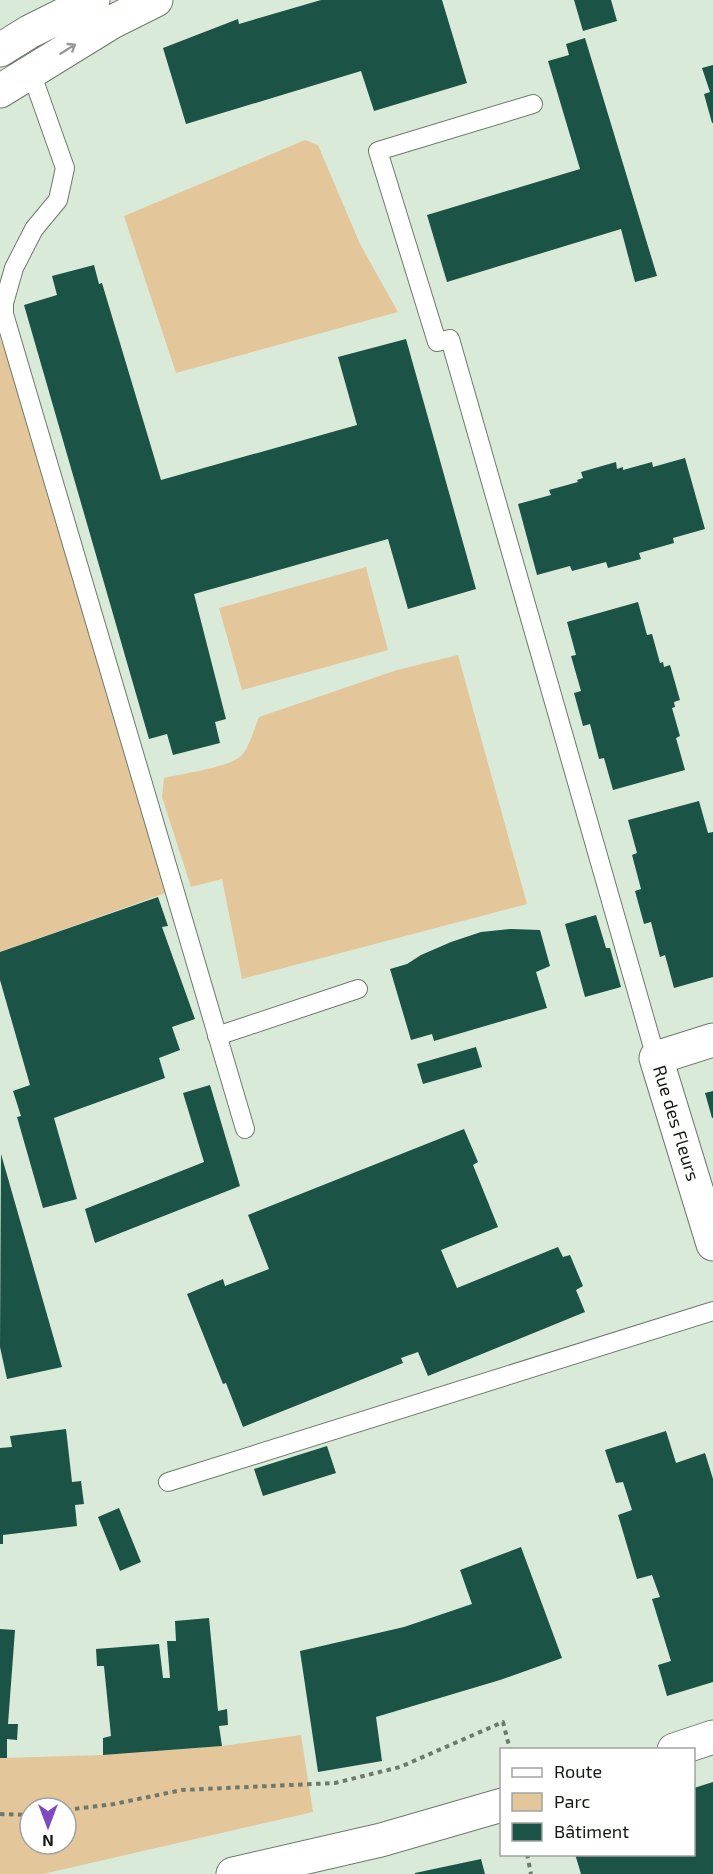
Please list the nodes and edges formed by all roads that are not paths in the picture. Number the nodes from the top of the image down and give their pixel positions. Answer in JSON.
{"nodes":[{"id":1,"x":93,"y":0,"type":"edge"},
{"id":2,"x":156,"y":0,"type":"edge"},
{"id":3,"x":0,"y":50,"type":"edge"},
{"id":4,"x":31,"y":72,"type":"junction"},
{"id":5,"x":0,"y":90,"type":"edge"},
{"id":6,"x":533,"y":104,"type":"dead end"},
{"id":7,"x":358,"y":989,"type":"dead end"},
{"id":8,"x":217,"y":1036,"type":"junction"},
{"id":9,"x":713,"y":1040,"type":"edge"},
{"id":10,"x":656,"y":1058,"type":"junction"},
{"id":11,"x":245,"y":1129,"type":"dead end"},
{"id":12,"x":713,"y":1244,"type":"edge"},
{"id":13,"x":713,"y":1311,"type":"edge"},
{"id":14,"x":168,"y":1482,"type":"dead end"},
{"id":15,"x":713,"y":1737,"type":"edge"},
{"id":16,"x":677,"y":1748,"type":"edge"},
{"id":17,"x":500,"y":1805,"type":"edge"},
{"id":18,"x":233,"y":1874,"type":"edge"}],
"edges":[{"from":1,"to":3,"type":"street"},
{"from":4,"to":2,"type":"street","one_way":true},
{"from":4,"to":5,"type":"street"},
{"from":4,"to":8,"type":"lane"},
{"from":6,"to":10,"type":"lane"},
{"from":7,"to":8,"type":"lane"},
{"from":8,"to":11,"type":"lane"},
{"from":9,"to":10,"type":"street","name":"Rue des Fleurs"},
{"from":10,"to":12,"type":"street","name":"Rue des Fleurs"},
{"from":13,"to":14,"type":"lane"},
{"from":15,"to":16,"type":"street"},
{"from":17,"to":18,"type":"street"}]}
